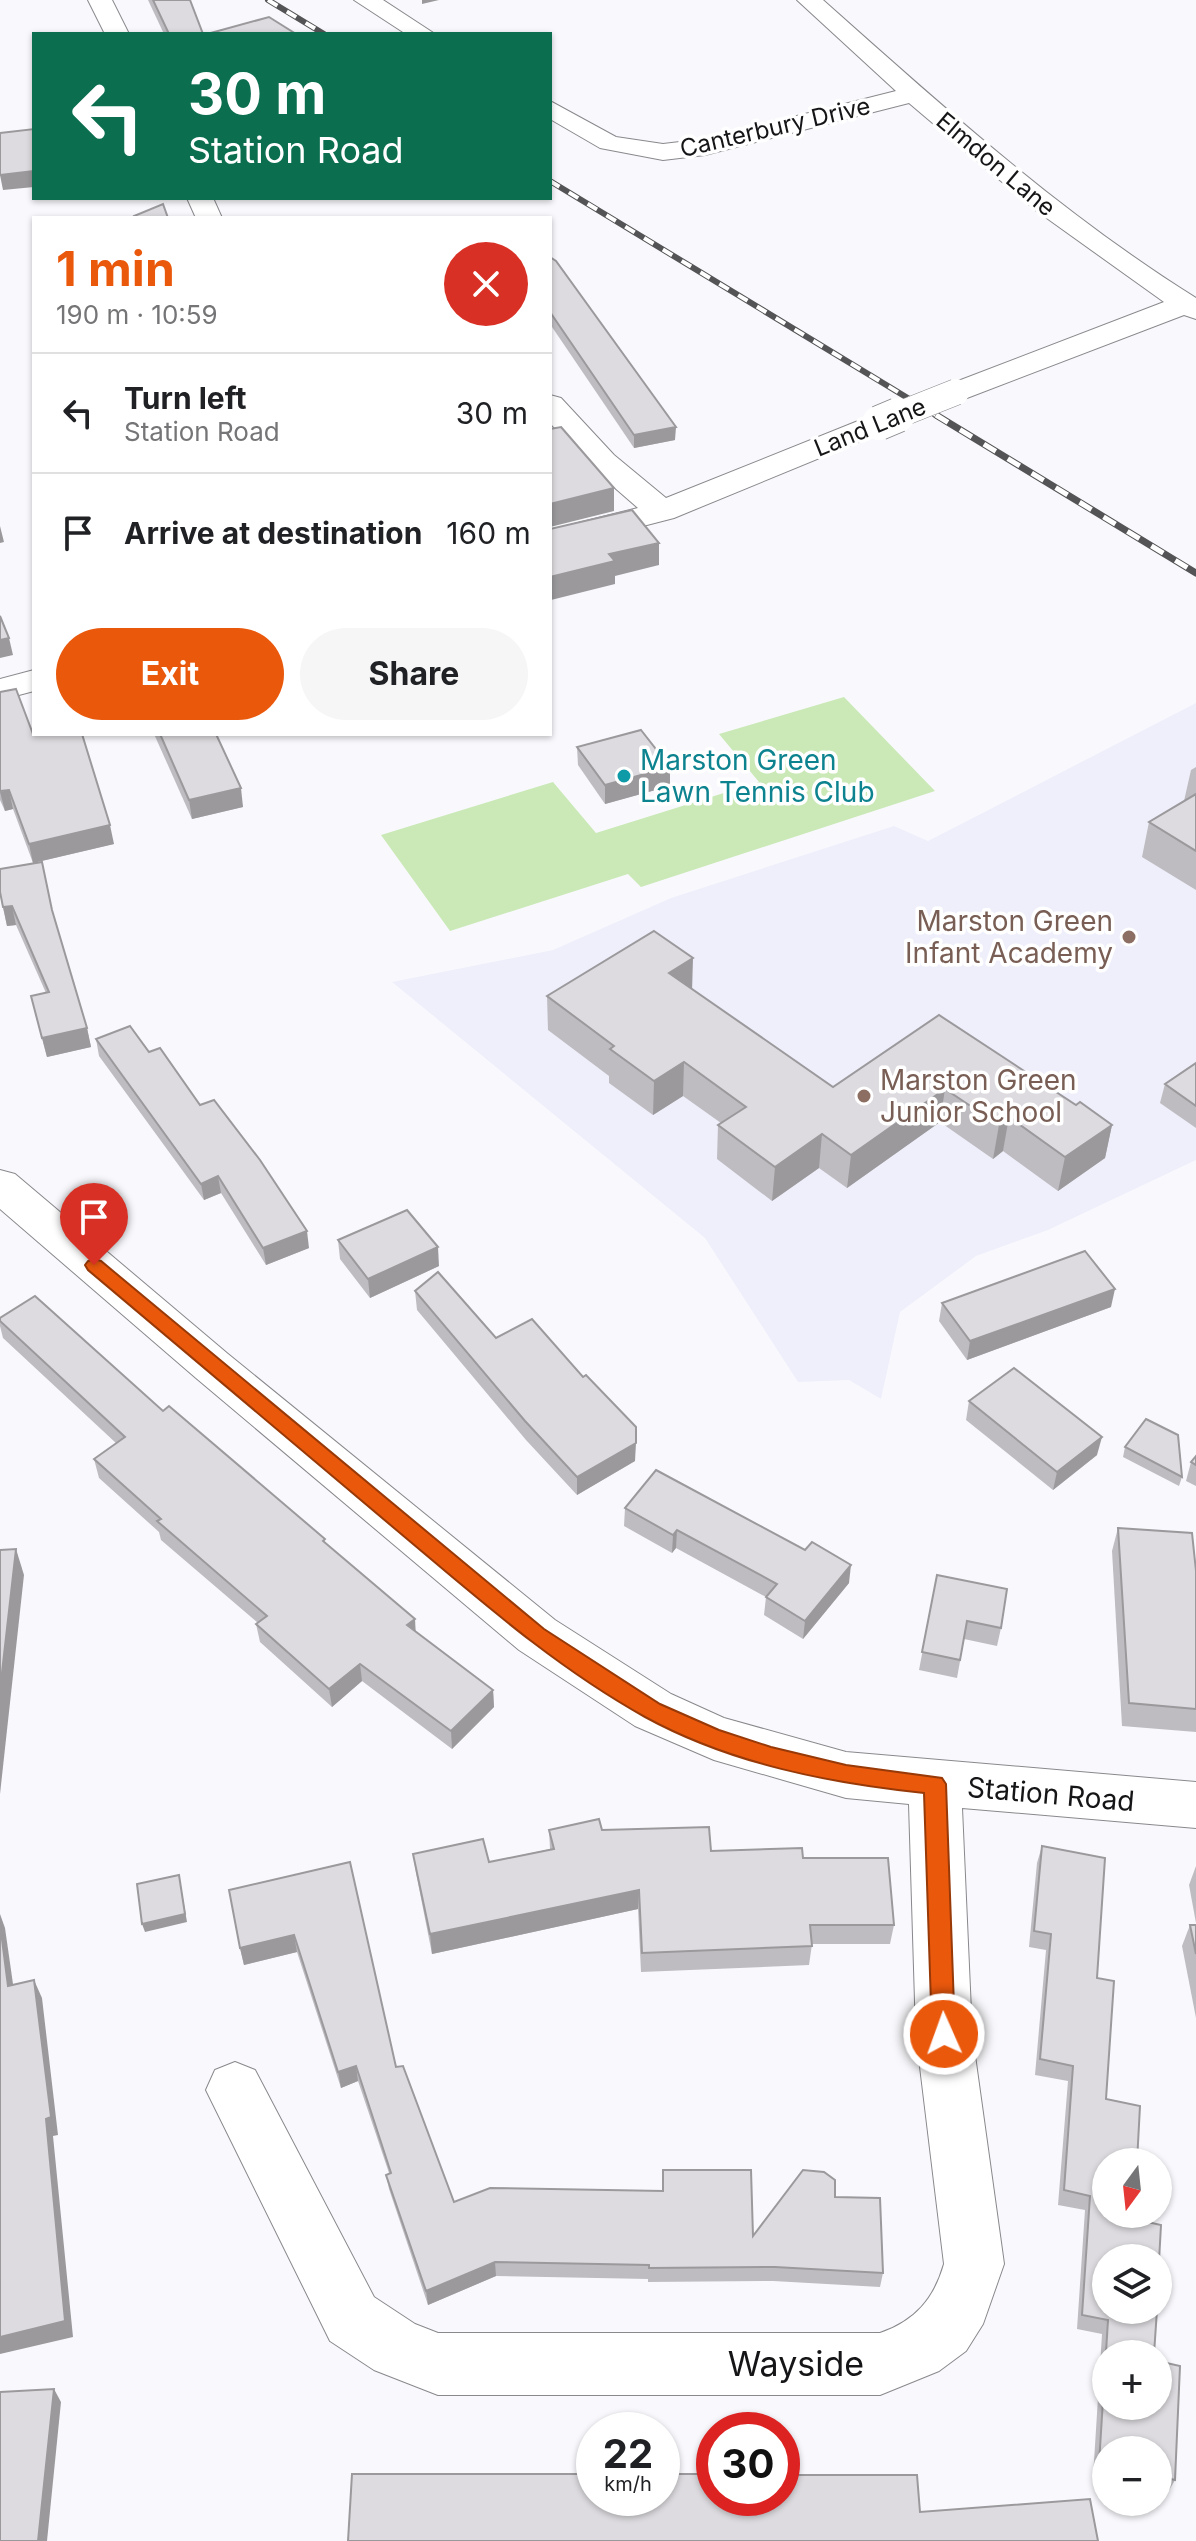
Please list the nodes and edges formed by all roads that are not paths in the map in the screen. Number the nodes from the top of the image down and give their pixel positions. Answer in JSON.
{"nodes":[{"id":1,"x":100,"y":0,"type":"edge"},
{"id":2,"x":366,"y":0,"type":"edge"},
{"id":3,"x":809,"y":0,"type":"edge"},
{"id":4,"x":116,"y":32,"type":"edge"},
{"id":5,"x":420,"y":32,"type":"edge"},
{"id":6,"x":914,"y":94,"type":"junction"},
{"id":7,"x":552,"y":110,"type":"edge"},
{"id":8,"x":1191,"y":307,"type":"edge"},
{"id":9,"x":552,"y":406,"type":"edge"},
{"id":10,"x":663,"y":511,"type":"junction"},
{"id":11,"x":552,"y":539,"type":"edge"},
{"id":12,"x":32,"y":681,"type":"edge"},
{"id":13,"x":0,"y":690,"type":"edge"},
{"id":14,"x":0,"y":1185,"type":"edge"},
{"id":15,"x":935,"y":1784,"type":"junction"},
{"id":16,"x":1196,"y":1805,"type":"edge"},
{"id":17,"x":235,"y":2090,"type":"dead end"}],
"edges":[{"from":1,"to":4,"type":"street"},
{"from":2,"to":5,"type":"street"},
{"from":3,"to":6,"type":"street","name":"Elmdon Lane"},
{"from":6,"to":7,"type":"street","name":"Canterbury Drive"},
{"from":6,"to":8,"type":"street","name":"Elmdon Lane"},
{"from":8,"to":10,"type":"street","name":"Land Lane","bridge":true},
{"from":9,"to":10,"type":"street"},
{"from":10,"to":11,"type":"street","name":"Land Lane"},
{"from":12,"to":13,"type":"street"},
{"from":14,"to":15,"type":"street","name":"Station Road"},
{"from":15,"to":16,"type":"street","name":"Station Road"},
{"from":15,"to":17,"type":"street","name":"Wayside"}]}
